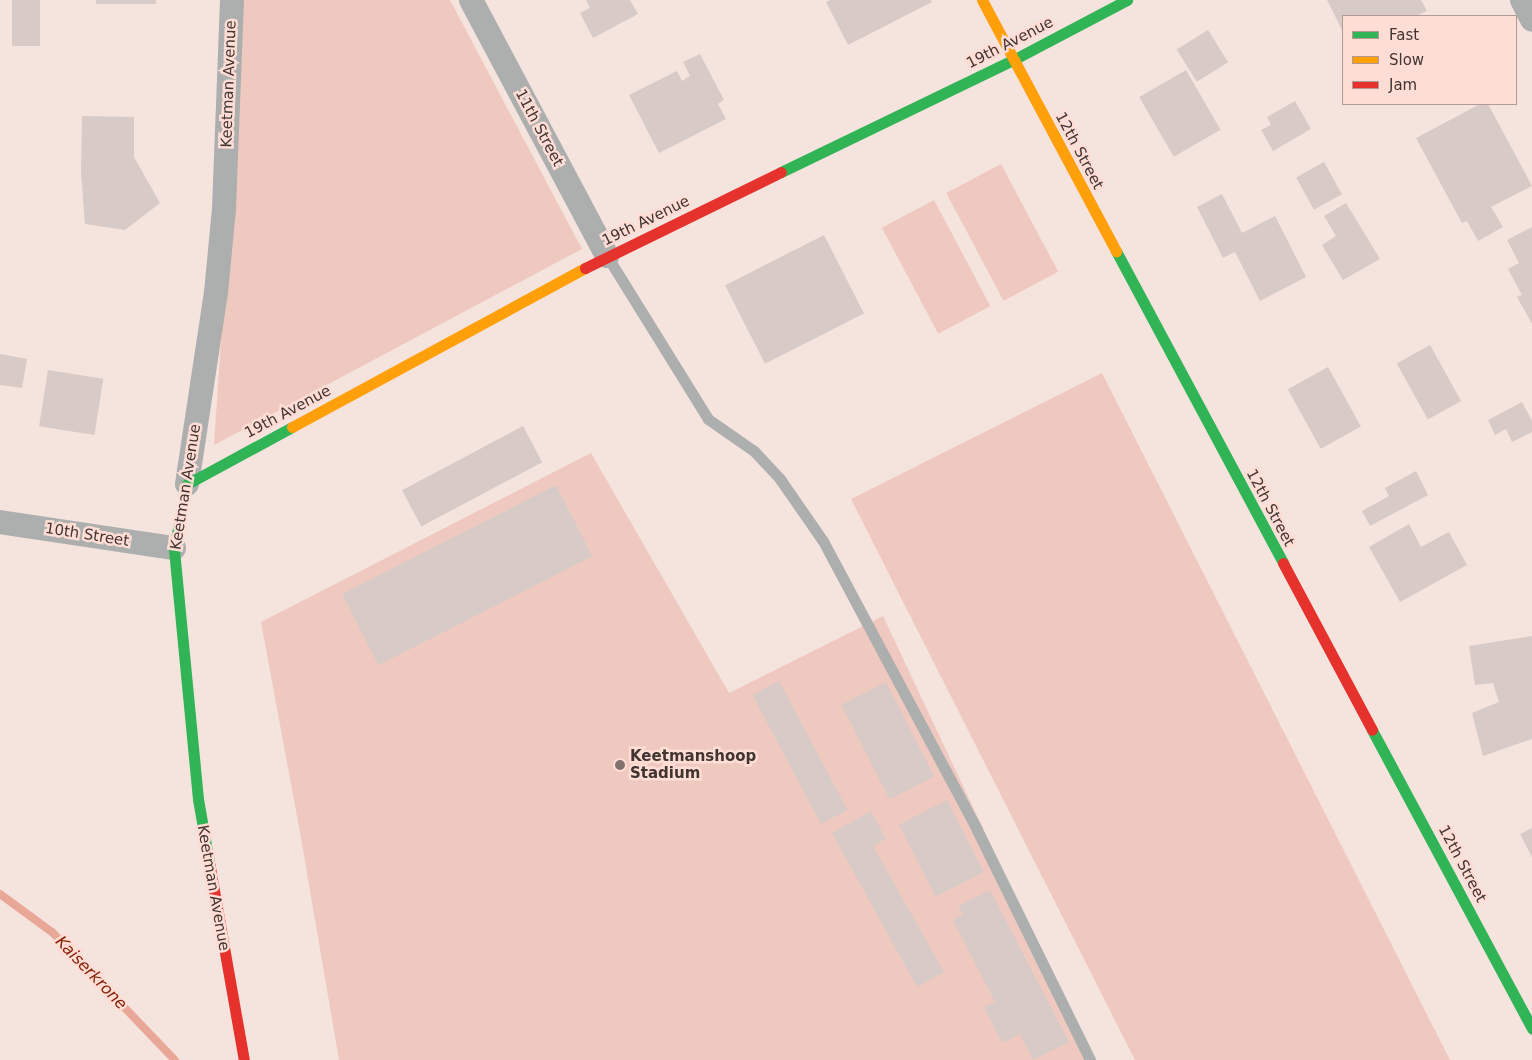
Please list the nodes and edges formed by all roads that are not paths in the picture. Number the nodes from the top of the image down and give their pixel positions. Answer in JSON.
{"nodes":[{"id":1,"x":232,"y":0,"type":"edge"},
{"id":2,"x":471,"y":0,"type":"edge"},
{"id":3,"x":982,"y":0,"type":"edge"},
{"id":4,"x":1127,"y":0,"type":"edge"},
{"id":5,"x":1522,"y":0,"type":"edge"},
{"id":6,"x":1532,"y":20,"type":"edge"},
{"id":7,"x":1013,"y":60,"type":"junction"},
{"id":8,"x":607,"y":256,"type":"junction"},
{"id":9,"x":187,"y":484,"type":"junction"},
{"id":10,"x":0,"y":522,"type":"edge"},
{"id":11,"x":174,"y":548,"type":"junction"},
{"id":12,"x":1524,"y":995,"type":"edge"},
{"id":13,"x":1532,"y":1029,"type":"edge"},
{"id":14,"x":244,"y":1060,"type":"edge"},
{"id":15,"x":1090,"y":1060,"type":"edge"}],
"edges":[{"from":1,"to":9,"type":"street","name":"Keetman Avenue"},
{"from":2,"to":8,"type":"street","name":"11th Street"},
{"from":3,"to":7,"type":"street","name":"12th Street"},
{"from":4,"to":7,"type":"street","name":"19th Avenue"},
{"from":5,"to":6,"type":"street"},
{"from":7,"to":8,"type":"street","name":"19th Avenue"},
{"from":7,"to":12,"type":"street","name":"12th Street"},
{"from":8,"to":9,"type":"street","name":"19th Avenue"},
{"from":8,"to":15,"type":"lane"},
{"from":9,"to":11,"type":"street","name":"Keetman Avenue"},
{"from":10,"to":11,"type":"street","name":"10th Street"},
{"from":11,"to":14,"type":"street","name":"Keetman Avenue"},
{"from":12,"to":13,"type":"street","name":"12th Street"}]}
